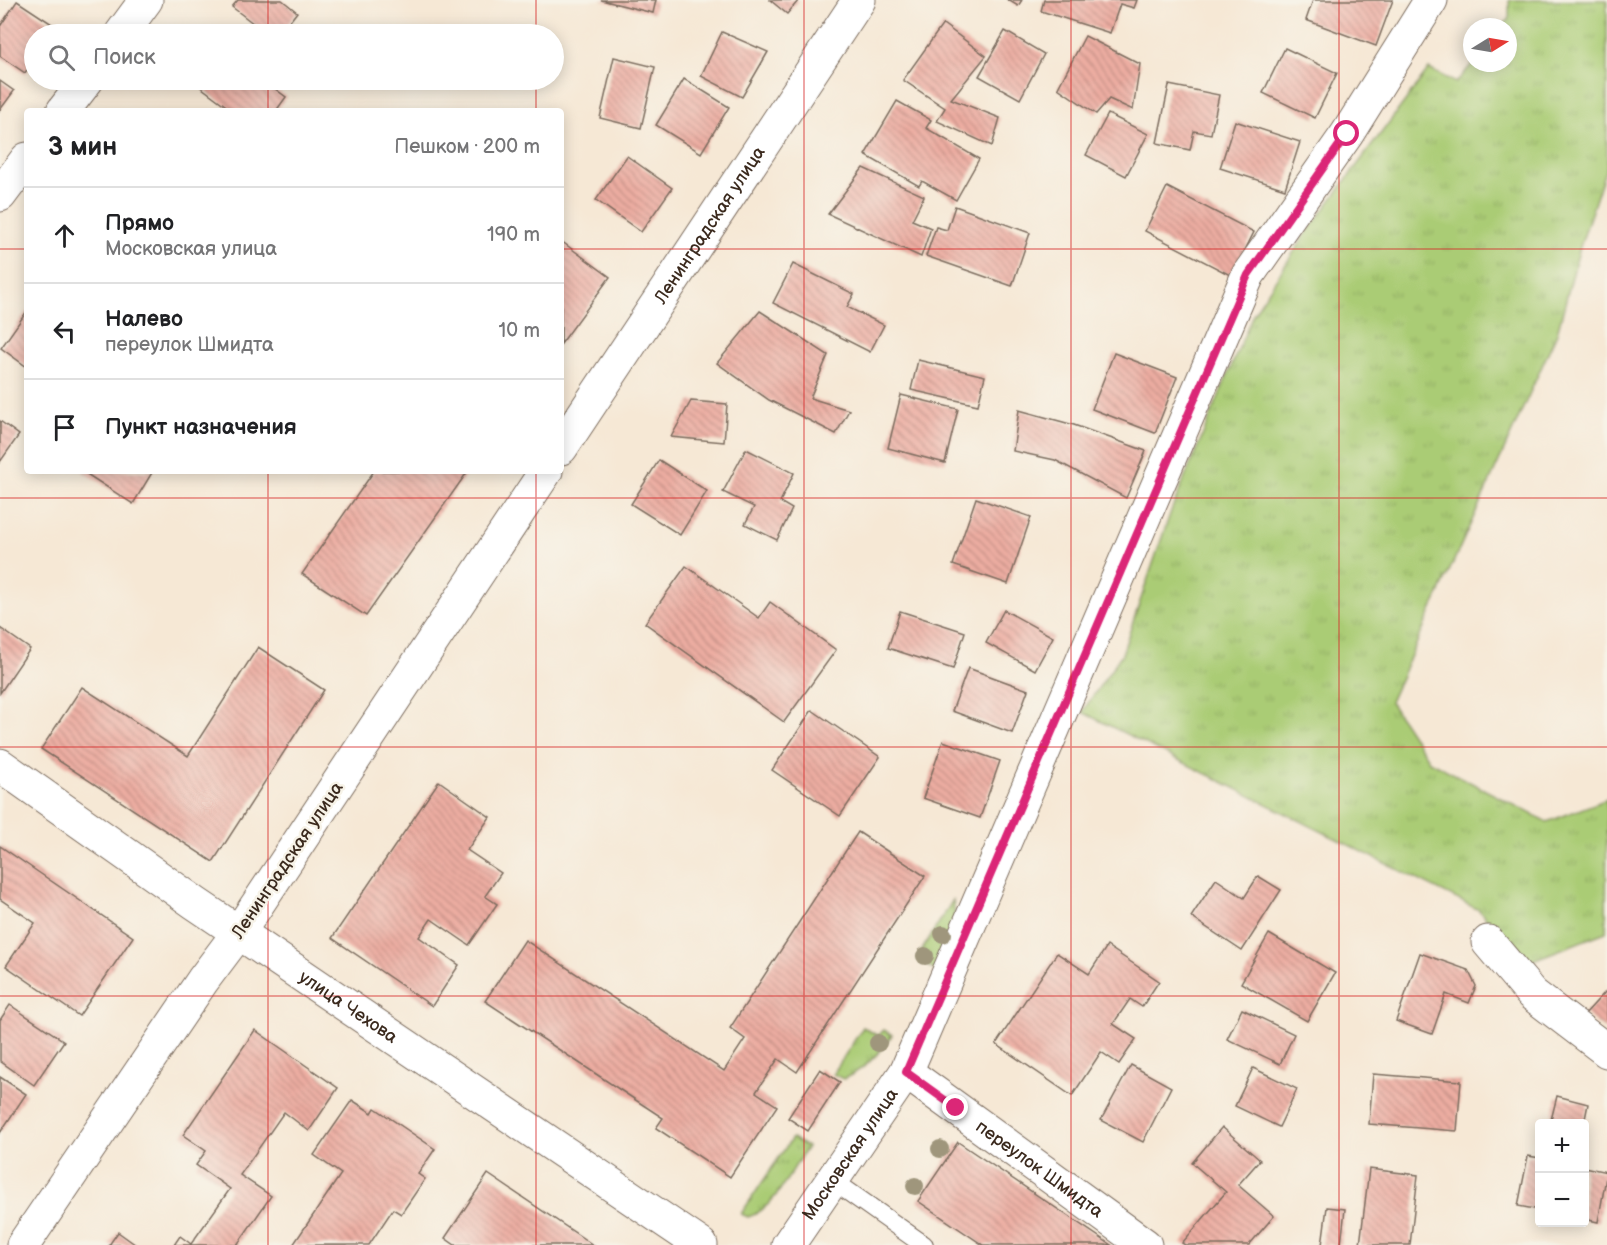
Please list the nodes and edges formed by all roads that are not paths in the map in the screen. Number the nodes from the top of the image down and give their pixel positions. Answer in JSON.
{"nodes":[{"id":1,"x":147,"y":0,"type":"edge"},
{"id":2,"x":859,"y":0,"type":"edge"},
{"id":3,"x":1431,"y":0,"type":"edge"},
{"id":4,"x":128,"y":24,"type":"edge"},
{"id":5,"x":79,"y":90,"type":"edge"},
{"id":6,"x":65,"y":108,"type":"edge"},
{"id":7,"x":24,"y":163,"type":"edge"},
{"id":8,"x":0,"y":195,"type":"edge"},
{"id":9,"x":564,"y":443,"type":"edge"},
{"id":10,"x":544,"y":474,"type":"edge"},
{"id":11,"x":0,"y":765,"type":"edge"},
{"id":12,"x":239,"y":932,"type":"junction"},
{"id":13,"x":1488,"y":942,"type":"dead end"},
{"id":14,"x":1607,"y":1051,"type":"edge"},
{"id":15,"x":906,"y":1072,"type":"junction"},
{"id":16,"x":832,"y":1180,"type":"junction"},
{"id":17,"x":23,"y":1245,"type":"edge"},
{"id":18,"x":701,"y":1245,"type":"edge"},
{"id":19,"x":788,"y":1245,"type":"edge"},
{"id":20,"x":924,"y":1245,"type":"edge"},
{"id":21,"x":1144,"y":1245,"type":"edge"}],
"edges":[{"from":1,"to":4,"type":"street"},
{"from":2,"to":9,"type":"street","name":"Ленинградская улица"},
{"from":3,"to":15,"type":"street","name":"Московская улица"},
{"from":5,"to":6,"type":"street"},
{"from":7,"to":8,"type":"street"},
{"from":10,"to":12,"type":"street","name":"Ленинградская улица"},
{"from":11,"to":12,"type":"street","name":"улица Чехова"},
{"from":12,"to":17,"type":"street","name":"Ленинградская улица"},
{"from":12,"to":18,"type":"street","name":"улица Чехова"},
{"from":13,"to":14,"type":"street"},
{"from":15,"to":16,"type":"street","name":"Московская улица"},
{"from":15,"to":21,"type":"street","name":"переулок Шмидта"},
{"from":16,"to":19,"type":"street","name":"Московская улица"},
{"from":16,"to":20,"type":"lane"}]}
